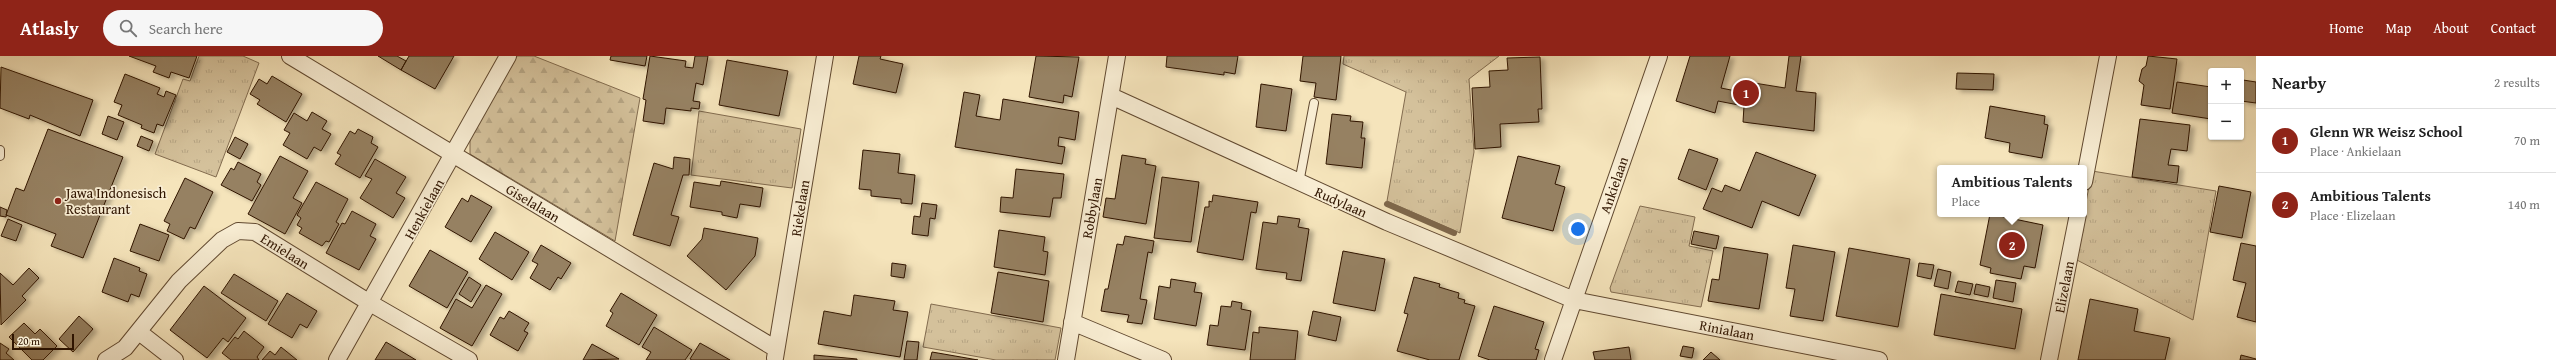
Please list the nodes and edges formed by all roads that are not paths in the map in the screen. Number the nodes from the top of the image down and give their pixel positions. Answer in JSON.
{"nodes":[{"id":1,"x":290,"y":56,"type":"edge"},
{"id":2,"x":508,"y":56,"type":"edge"},
{"id":3,"x":825,"y":56,"type":"edge"},
{"id":4,"x":1117,"y":56,"type":"edge"},
{"id":5,"x":1659,"y":56,"type":"edge"},
{"id":6,"x":2108,"y":56,"type":"edge"},
{"id":7,"x":1111,"y":96,"type":"junction"},
{"id":8,"x":1314,"y":103,"type":"dead end"},
{"id":9,"x":0,"y":150,"type":"edge"},
{"id":10,"x":454,"y":155,"type":"junction"},
{"id":11,"x":0,"y":156,"type":"edge"},
{"id":12,"x":2087,"y":166,"type":"edge"},
{"id":13,"x":1299,"y":183,"type":"junction"},
{"id":14,"x":2077,"y":217,"type":"edge"},
{"id":15,"x":1574,"y":300,"type":"junction"},
{"id":16,"x":370,"y":303,"type":"junction"},
{"id":17,"x":1072,"y":322,"type":"junction"},
{"id":18,"x":139,"y":332,"type":"junction"},
{"id":19,"x":776,"y":355,"type":"edge"},
{"id":20,"x":1819,"y":355,"type":"edge"},
{"id":21,"x":106,"y":360,"type":"edge"},
{"id":22,"x":175,"y":360,"type":"edge"},
{"id":23,"x":337,"y":360,"type":"edge"},
{"id":24,"x":469,"y":360,"type":"edge"},
{"id":25,"x":1066,"y":360,"type":"edge"},
{"id":26,"x":1163,"y":360,"type":"edge"},
{"id":27,"x":1553,"y":360,"type":"edge"},
{"id":28,"x":1879,"y":360,"type":"edge"},
{"id":29,"x":2049,"y":360,"type":"edge"}],
"edges":[{"from":1,"to":10,"type":"street","name":"Giselalaan"},
{"from":2,"to":10,"type":"street","name":"Henkielaan"},
{"from":3,"to":19,"type":"street","name":"Riekelaan"},
{"from":4,"to":7,"type":"street","name":"Robbylaan"},
{"from":5,"to":15,"type":"street","name":"Ankielaan"},
{"from":6,"to":12,"type":"street"},
{"from":7,"to":13,"type":"street","name":"Rudylaan"},
{"from":7,"to":17,"type":"street","name":"Robbylaan"},
{"from":8,"to":13,"type":"lane"},
{"from":9,"to":11,"type":"lane"},
{"from":10,"to":16,"type":"street","name":"Henkielaan"},
{"from":10,"to":19,"type":"street","name":"Giselalaan"},
{"from":13,"to":15,"type":"street","name":"Rudylaan"},
{"from":14,"to":29,"type":"street","name":"Elizelaan"},
{"from":15,"to":20,"type":"street","name":"Rinialaan"},
{"from":15,"to":27,"type":"street","name":"Ankielaan"},
{"from":16,"to":18,"type":"street","name":"Emielaan"},
{"from":16,"to":23,"type":"street","name":"Henkielaan"},
{"from":16,"to":24,"type":"street","name":"Emielaan"},
{"from":17,"to":25,"type":"street","name":"Robbylaan"},
{"from":17,"to":26,"type":"street"},
{"from":18,"to":21,"type":"street","name":"Emielaan"},
{"from":18,"to":22,"type":"street"},
{"from":20,"to":28,"type":"street","name":"Rinialaan"}]}
